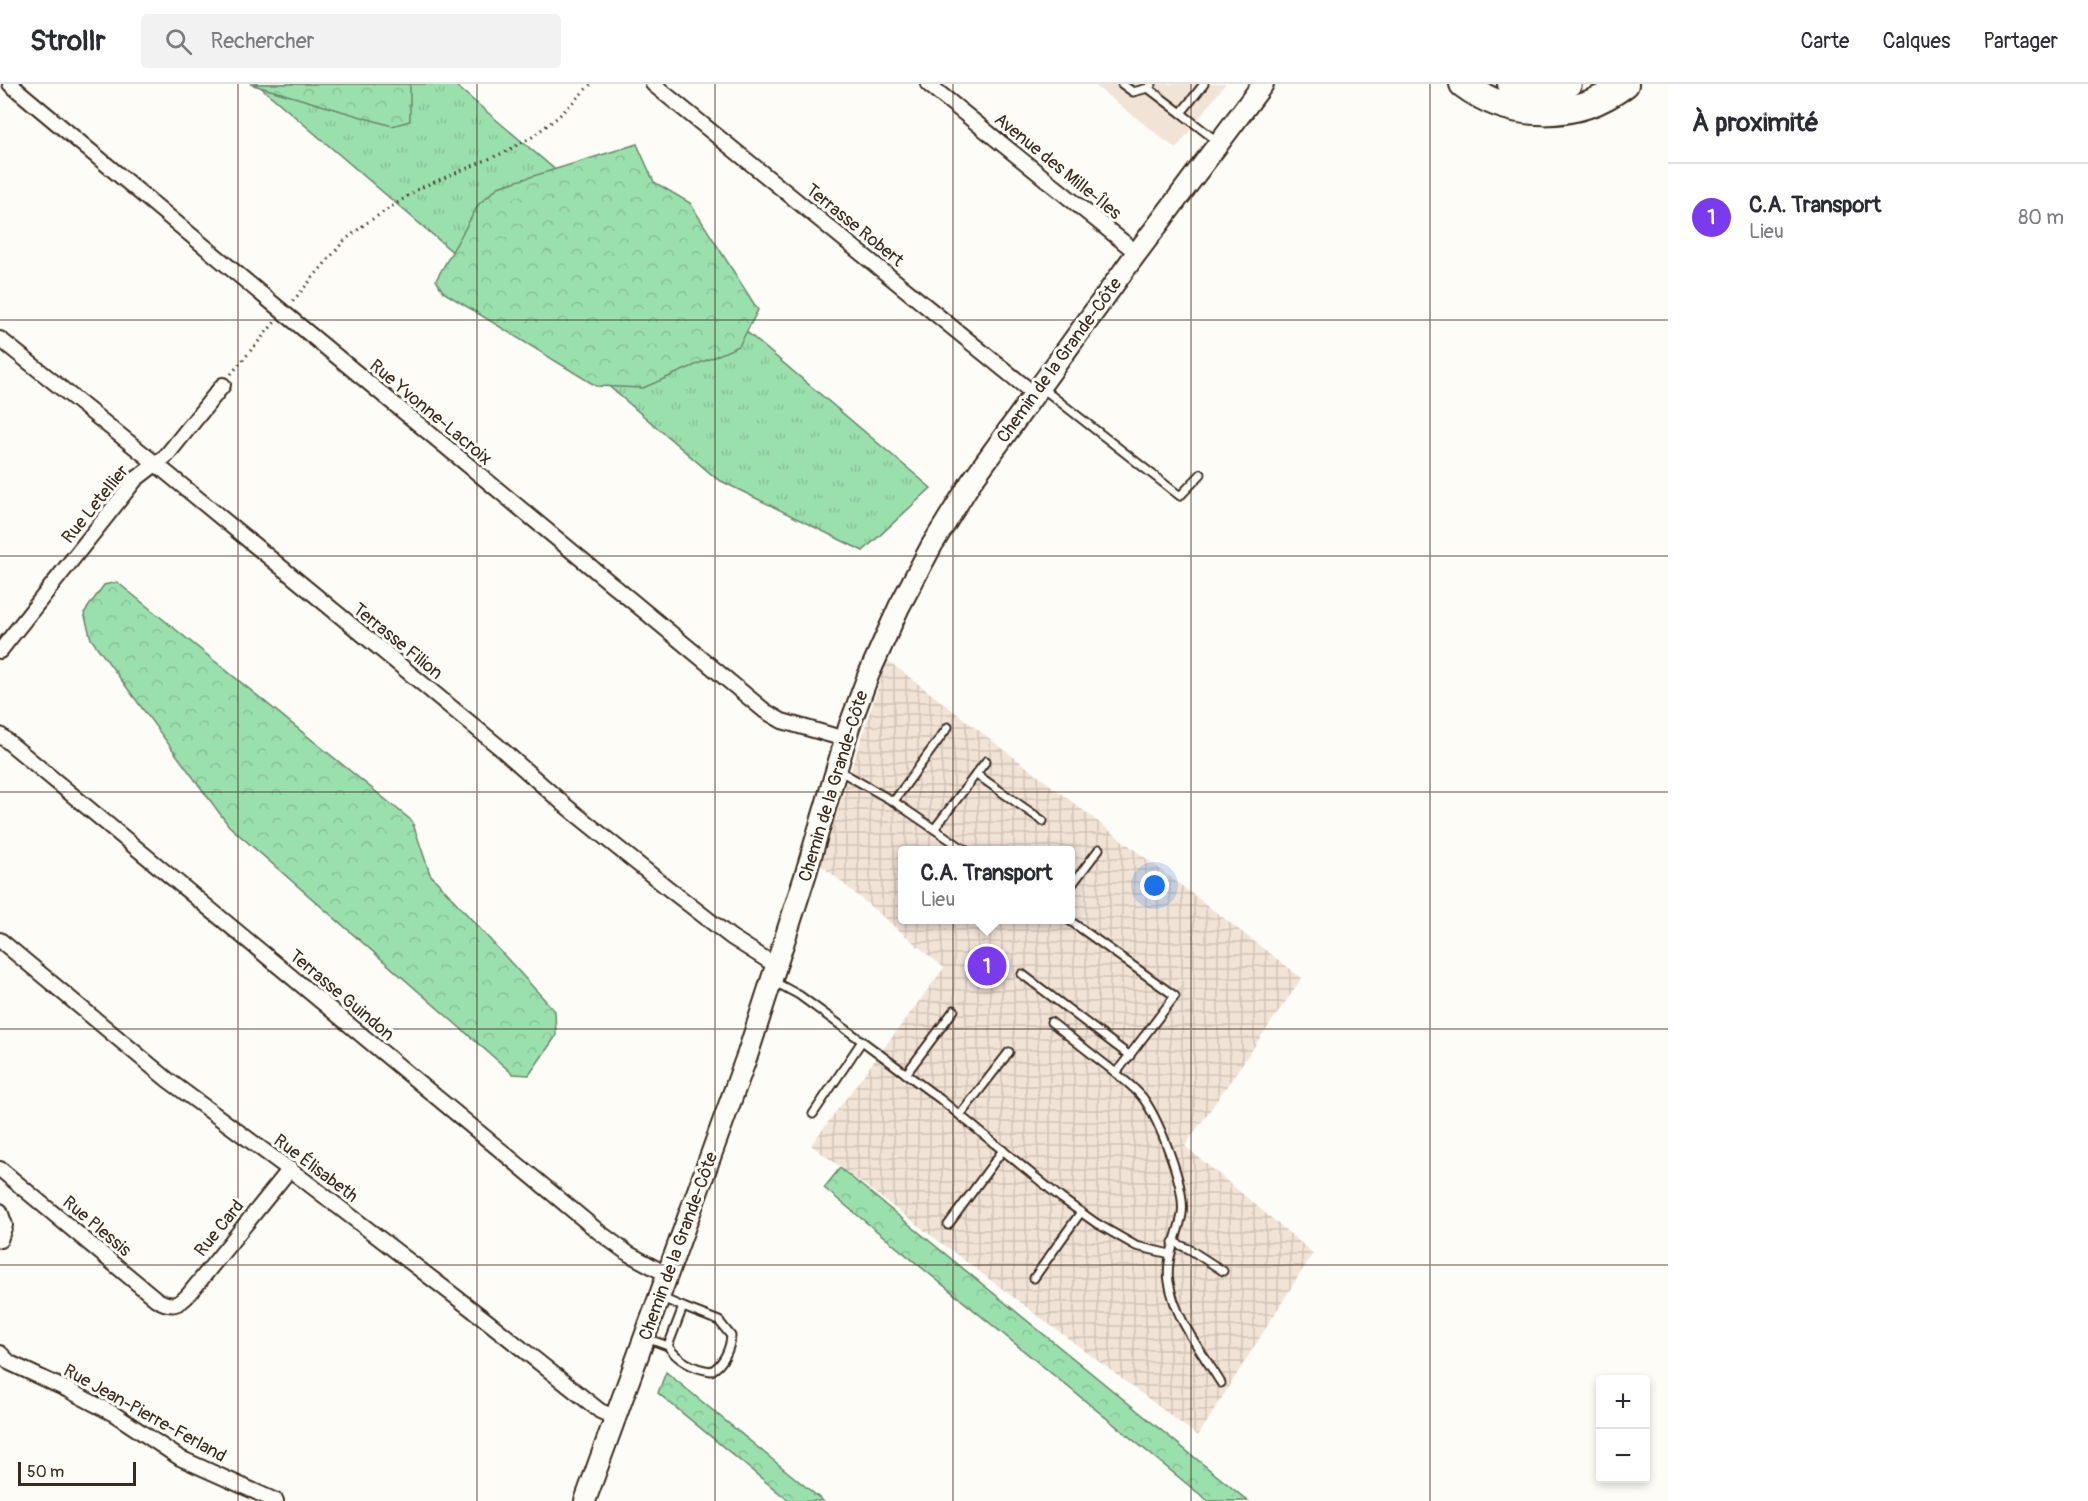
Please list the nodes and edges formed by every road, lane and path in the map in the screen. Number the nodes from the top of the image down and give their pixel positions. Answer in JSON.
{"nodes":[{"id":1,"x":10,"y":84,"type":"edge"},
{"id":2,"x":591,"y":84,"type":"edge"},
{"id":3,"x":653,"y":84,"type":"edge"},
{"id":4,"x":928,"y":84,"type":"edge"},
{"id":5,"x":1122,"y":84,"type":"edge"},
{"id":6,"x":1134,"y":84,"type":"edge"},
{"id":7,"x":1204,"y":84,"type":"edge"},
{"id":8,"x":1463,"y":84,"type":"edge"},
{"id":9,"x":1511,"y":84,"type":"edge"},
{"id":10,"x":1568,"y":84,"type":"edge"},
{"id":11,"x":1625,"y":84,"type":"edge"},
{"id":12,"x":1260,"y":85,"type":"edge"},
{"id":13,"x":1150,"y":86,"type":"edge"},
{"id":14,"x":1181,"y":113,"type":"junction"},
{"id":15,"x":1220,"y":144,"type":"junction"},
{"id":16,"x":1137,"y":253,"type":"junction"},
{"id":17,"x":291,"y":302,"type":"dead end"},
{"id":18,"x":276,"y":320,"type":"dead end"},
{"id":19,"x":0,"y":339,"type":"edge"},
{"id":20,"x":225,"y":382,"type":"joint"},
{"id":21,"x":1037,"y":390,"type":"junction"},
{"id":22,"x":156,"y":464,"type":"junction"},
{"id":23,"x":1201,"y":474,"type":"dead end"},
{"id":24,"x":0,"y":651,"type":"edge"},
{"id":25,"x":948,"y":727,"type":"dead end"},
{"id":26,"x":0,"y":735,"type":"edge"},
{"id":27,"x":845,"y":739,"type":"junction"},
{"id":28,"x":986,"y":761,"type":"dead end"},
{"id":29,"x":836,"y":769,"type":"junction"},
{"id":30,"x":976,"y":774,"type":"junction"},
{"id":31,"x":894,"y":801,"type":"junction"},
{"id":32,"x":1043,"y":821,"type":"dead end"},
{"id":33,"x":935,"y":828,"type":"junction"},
{"id":34,"x":960,"y":846,"type":"edge"},
{"id":35,"x":1099,"y":849,"type":"dead end"},
{"id":36,"x":1075,"y":881,"type":"edge"},
{"id":37,"x":1075,"y":924,"type":"edge"},
{"id":38,"x":0,"y":940,"type":"edge"},
{"id":39,"x":774,"y":972,"type":"junction"},
{"id":40,"x":1022,"y":974,"type":"dead end"},
{"id":41,"x":954,"y":1010,"type":"dead end"},
{"id":42,"x":1051,"y":1022,"type":"dead end"},
{"id":43,"x":862,"y":1041,"type":"junction"},
{"id":44,"x":1009,"y":1052,"type":"dead end"},
{"id":45,"x":1130,"y":1056,"type":"junction"},
{"id":46,"x":1116,"y":1073,"type":"junction"},
{"id":47,"x":906,"y":1074,"type":"junction"},
{"id":48,"x":813,"y":1114,"type":"dead end"},
{"id":49,"x":960,"y":1115,"type":"junction"},
{"id":50,"x":1003,"y":1150,"type":"junction"},
{"id":51,"x":0,"y":1169,"type":"edge"},
{"id":52,"x":290,"y":1170,"type":"junction"},
{"id":53,"x":0,"y":1211,"type":"edge"},
{"id":54,"x":1081,"y":1212,"type":"junction"},
{"id":55,"x":948,"y":1225,"type":"dead end"},
{"id":56,"x":0,"y":1240,"type":"edge"},
{"id":57,"x":1173,"y":1242,"type":"junction"},
{"id":58,"x":1170,"y":1254,"type":"junction"},
{"id":59,"x":1223,"y":1271,"type":"dead end"},
{"id":60,"x":668,"y":1275,"type":"junction"},
{"id":61,"x":1034,"y":1278,"type":"dead end"},
{"id":62,"x":660,"y":1297,"type":"junction"},
{"id":63,"x":173,"y":1305,"type":"joint"},
{"id":64,"x":683,"y":1307,"type":"junction"},
{"id":65,"x":645,"y":1337,"type":"junction"},
{"id":66,"x":668,"y":1346,"type":"junction"},
{"id":67,"x":0,"y":1353,"type":"edge"},
{"id":68,"x":1221,"y":1383,"type":"dead end"},
{"id":69,"x":616,"y":1418,"type":"junction"},
{"id":70,"x":274,"y":1501,"type":"edge"},
{"id":71,"x":585,"y":1501,"type":"edge"}],
"edges":[{"from":1,"to":27,"type":"street","name":"Rue Yvonne-Lacroix"},
{"from":2,"to":17,"type":"path"},
{"from":3,"to":21,"type":"street","name":"Terrasse Robert"},
{"from":4,"to":16,"type":"street","name":"Avenue des Mille-Îles"},
{"from":5,"to":13,"type":"lane"},
{"from":6,"to":13,"type":"lane"},
{"from":7,"to":14,"type":"lane"},
{"from":8,"to":11,"type":"highway"},
{"from":9,"to":10,"type":"highway"},
{"from":12,"to":15,"type":"main road","name":"Chemin de la Grande-Côte"},
{"from":13,"to":14,"type":"lane"},
{"from":14,"to":15,"type":"lane"},
{"from":15,"to":16,"type":"main road","name":"Chemin de la Grande-Côte"},
{"from":16,"to":21,"type":"main road","name":"Chemin de la Grande-Côte"},
{"from":18,"to":20,"type":"path"},
{"from":19,"to":22,"type":"street","name":"Terrasse Filion"},
{"from":20,"to":22,"type":"street","name":"Rue Letellier"},
{"from":21,"to":23,"type":"lane"},
{"from":21,"to":27,"type":"main road","name":"Chemin de la Grande-Côte"},
{"from":22,"to":24,"type":"street","name":"Rue Letellier"},
{"from":22,"to":39,"type":"street","name":"Terrasse Filion"},
{"from":25,"to":31,"type":"lane"},
{"from":26,"to":60,"type":"street","name":"Terrasse Guindon"},
{"from":27,"to":29,"type":"main road","name":"Chemin de la Grande-Côte"},
{"from":28,"to":30,"type":"lane"},
{"from":29,"to":31,"type":"lane"},
{"from":29,"to":39,"type":"main road","name":"Chemin de la Grande-Côte"},
{"from":30,"to":32,"type":"lane"},
{"from":30,"to":33,"type":"lane"},
{"from":31,"to":33,"type":"lane"},
{"from":33,"to":34,"type":"lane"},
{"from":35,"to":36,"type":"lane"},
{"from":37,"to":45,"type":"lane"},
{"from":38,"to":52,"type":"street","name":"Rue Élisabeth"},
{"from":39,"to":43,"type":"lane"},
{"from":39,"to":60,"type":"main road","name":"Chemin de la Grande-Côte"},
{"from":40,"to":45,"type":"lane"},
{"from":41,"to":47,"type":"lane"},
{"from":42,"to":46,"type":"lane"},
{"from":43,"to":47,"type":"lane"},
{"from":43,"to":48,"type":"lane"},
{"from":44,"to":49,"type":"lane"},
{"from":45,"to":46,"type":"lane"},
{"from":46,"to":57,"type":"lane"},
{"from":47,"to":49,"type":"lane"},
{"from":49,"to":50,"type":"lane"},
{"from":50,"to":54,"type":"lane"},
{"from":50,"to":55,"type":"lane"},
{"from":51,"to":63,"type":"street","name":"Rue Plessis"},
{"from":52,"to":63,"type":"street","name":"Rue Card"},
{"from":52,"to":69,"type":"street","name":"Rue Élisabeth"},
{"from":53,"to":56,"type":"street"},
{"from":54,"to":58,"type":"lane"},
{"from":54,"to":61,"type":"lane"},
{"from":57,"to":58,"type":"lane"},
{"from":57,"to":59,"type":"lane"},
{"from":58,"to":68,"type":"lane"},
{"from":60,"to":62,"type":"main road","name":"Chemin de la Grande-Côte"},
{"from":62,"to":64,"type":"lane"},
{"from":62,"to":65,"type":"main road","name":"Chemin de la Grande-Côte"},
{"from":64,"to":66,"type":"lane"},
{"from":64,"to":66,"type":"lane"},
{"from":65,"to":66,"type":"lane"},
{"from":65,"to":69,"type":"main road","name":"Chemin de la Grande-Côte"},
{"from":67,"to":70,"type":"street","name":"Rue Jean-Pierre-Ferland"},
{"from":69,"to":71,"type":"main road","name":"Chemin de la Grande-Côte"}]}
